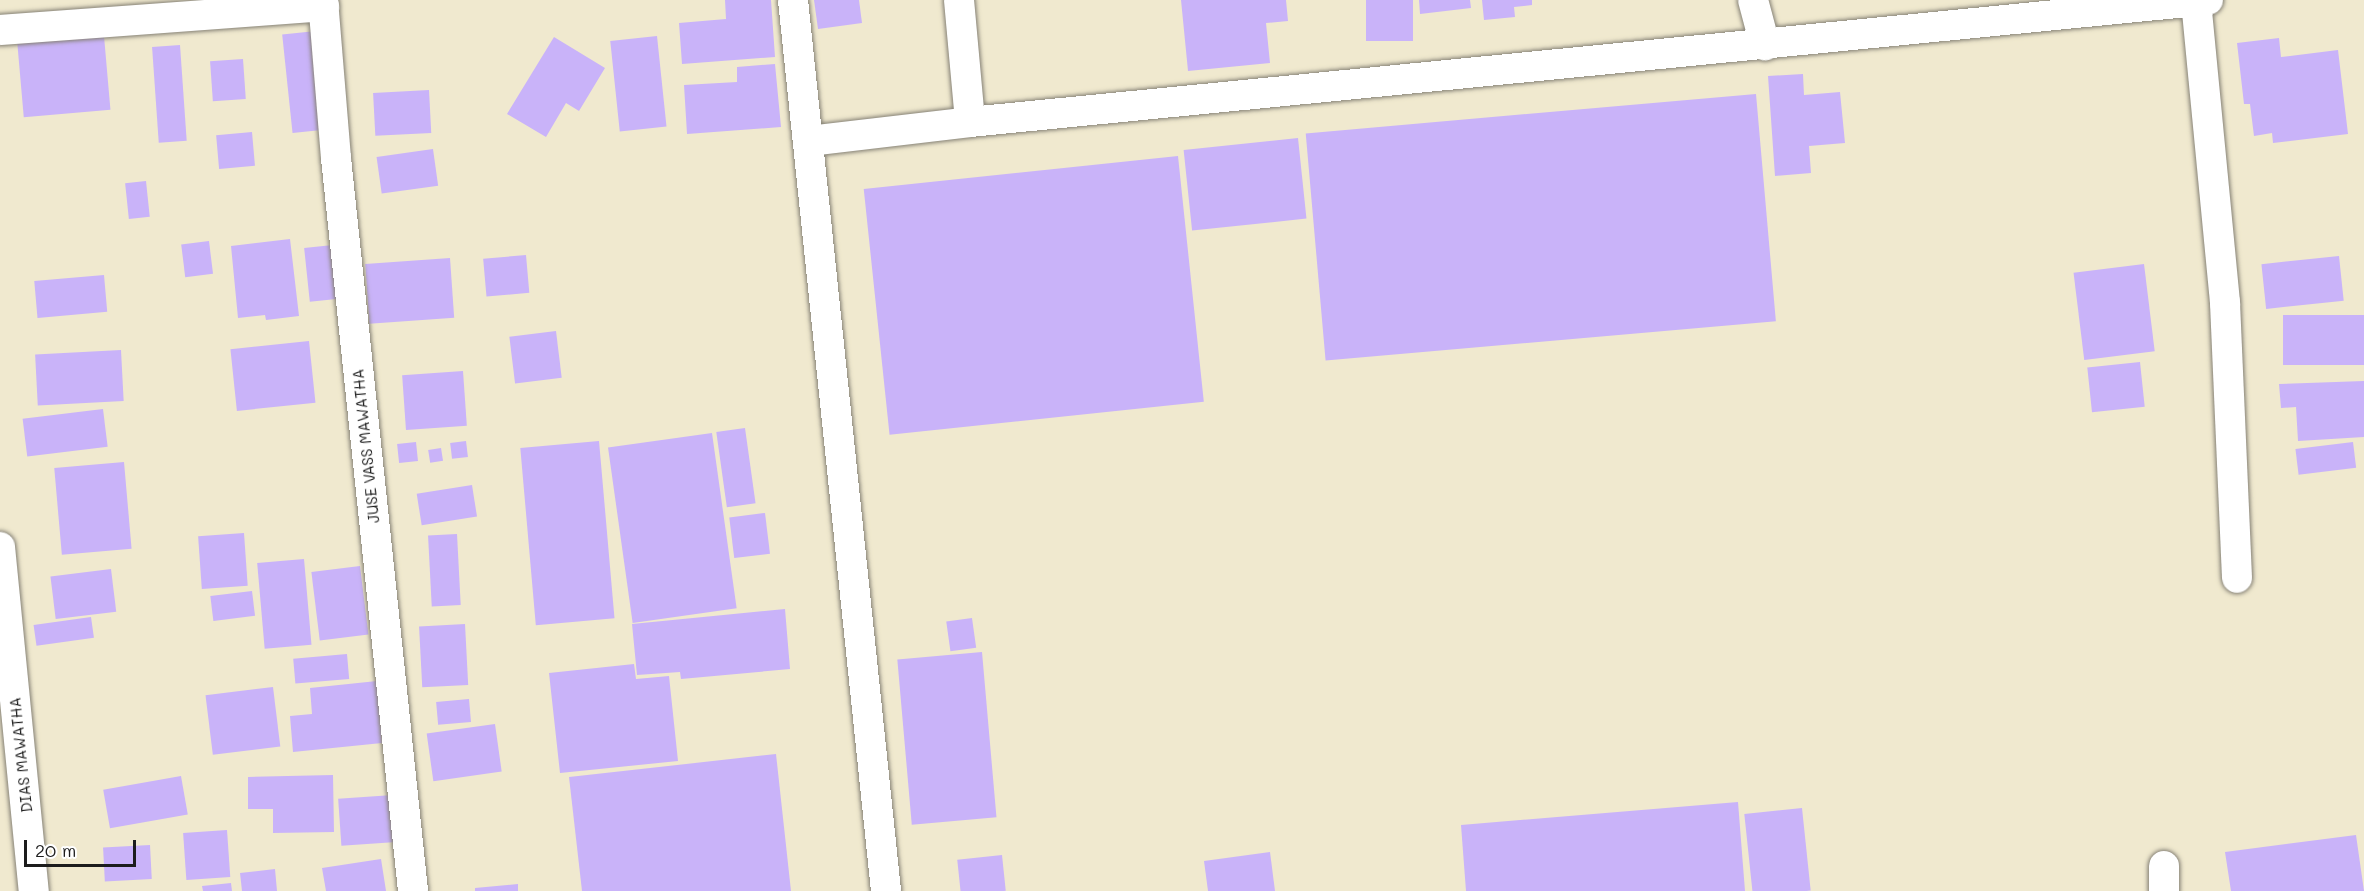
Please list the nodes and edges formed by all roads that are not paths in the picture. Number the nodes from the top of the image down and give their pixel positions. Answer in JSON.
{"nodes":[{"id":1,"x":793,"y":0,"type":"edge"},
{"id":2,"x":959,"y":0,"type":"edge"},
{"id":3,"x":1753,"y":0,"type":"edge"},
{"id":4,"x":2202,"y":1,"type":"edge"},
{"id":5,"x":324,"y":3,"type":"edge"},
{"id":6,"x":0,"y":30,"type":"edge"},
{"id":7,"x":1765,"y":45,"type":"junction"},
{"id":8,"x":970,"y":122,"type":"junction"},
{"id":9,"x":809,"y":141,"type":"junction"},
{"id":10,"x":0,"y":547,"type":"edge"},
{"id":11,"x":2237,"y":578,"type":"dead end"},
{"id":12,"x":34,"y":891,"type":"edge"},
{"id":13,"x":413,"y":891,"type":"edge"},
{"id":14,"x":886,"y":891,"type":"edge"}],
"edges":[{"from":1,"to":9,"type":"street"},
{"from":2,"to":8,"type":"street"},
{"from":3,"to":7,"type":"street"},
{"from":4,"to":7,"type":"street"},
{"from":4,"to":11,"type":"street"},
{"from":5,"to":6,"type":"street"},
{"from":5,"to":13,"type":"street","name":"JUSE VASS MAWATHA"},
{"from":7,"to":8,"type":"street"},
{"from":8,"to":9,"type":"street"},
{"from":9,"to":14,"type":"street"},
{"from":10,"to":12,"type":"street","name":"DIAS MAWATHA"}]}
